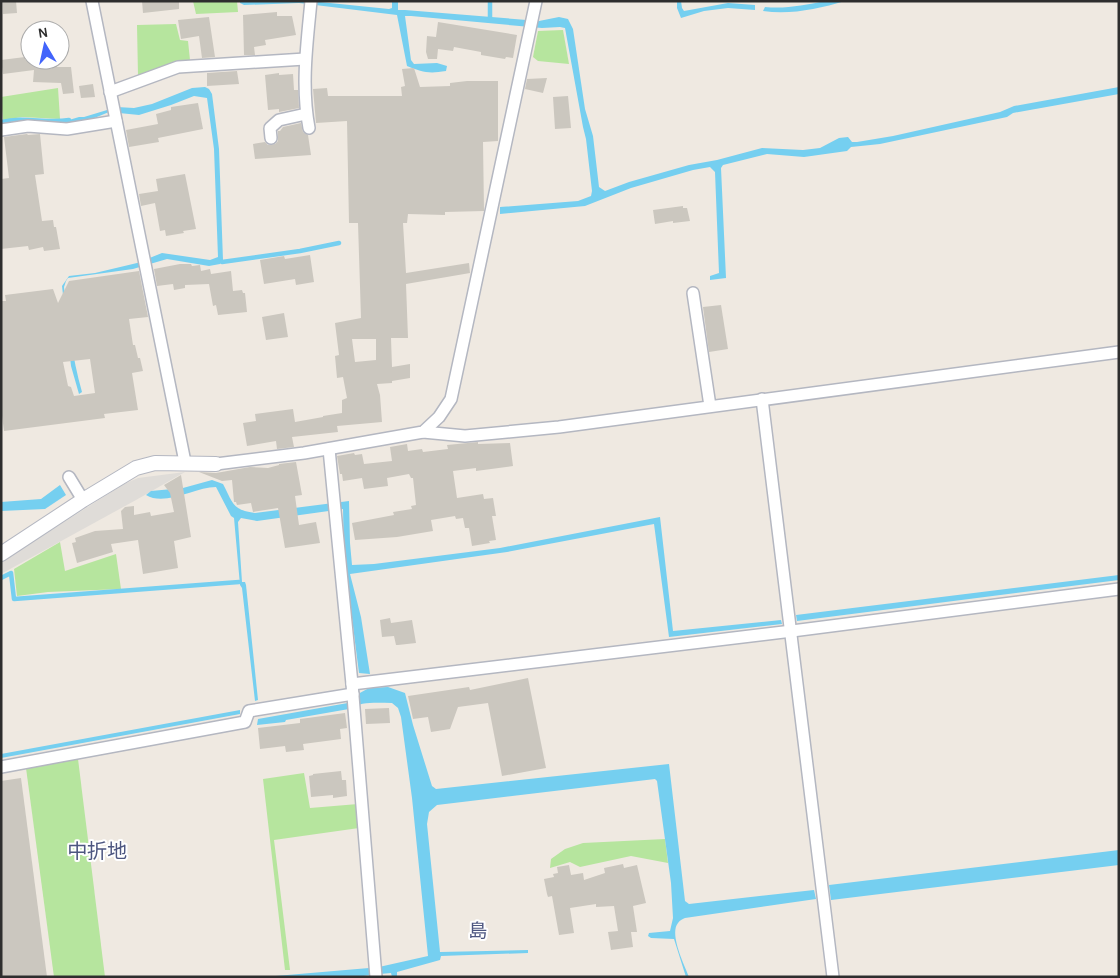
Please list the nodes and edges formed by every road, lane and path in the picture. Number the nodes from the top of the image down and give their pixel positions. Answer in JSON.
{"nodes":[{"id":1,"x":92,"y":1,"type":"edge"},
{"id":2,"x":311,"y":1,"type":"edge"},
{"id":3,"x":536,"y":1,"type":"edge"},
{"id":4,"x":305,"y":59,"type":"junction"},
{"id":5,"x":110,"y":92,"type":"junction"},
{"id":6,"x":306,"y":114,"type":"junction"},
{"id":7,"x":116,"y":121,"type":"junction"},
{"id":8,"x":309,"y":128,"type":"dead end"},
{"id":9,"x":1,"y":130,"type":"edge"},
{"id":10,"x":270,"y":138,"type":"dead end"},
{"id":11,"x":693,"y":293,"type":"dead end"},
{"id":12,"x":1119,"y":352,"type":"edge"},
{"id":13,"x":762,"y":399,"type":"junction"},
{"id":14,"x":710,"y":406,"type":"junction"},
{"id":15,"x":423,"y":432,"type":"junction"},
{"id":16,"x":329,"y":449,"type":"junction"},
{"id":17,"x":185,"y":462,"type":"junction"},
{"id":18,"x":216,"y":464,"type":"joint"},
{"id":19,"x":68,"y":477,"type":"dead end"},
{"id":20,"x":83,"y":500,"type":"junction"},
{"id":21,"x":1,"y":554,"type":"edge"},
{"id":22,"x":1119,"y":589,"type":"edge"},
{"id":23,"x":792,"y":631,"type":"junction"},
{"id":24,"x":352,"y":689,"type":"junction"},
{"id":25,"x":1,"y":767,"type":"edge"},
{"id":26,"x":376,"y":977,"type":"edge"},
{"id":27,"x":832,"y":977,"type":"edge"}],
"edges":[{"from":1,"to":5,"type":"street"},
{"from":2,"to":4,"type":"street"},
{"from":3,"to":15,"type":"street"},
{"from":4,"to":5,"type":"street"},
{"from":4,"to":6,"type":"street"},
{"from":5,"to":7,"type":"street"},
{"from":6,"to":8,"type":"street"},
{"from":6,"to":10,"type":"street"},
{"from":7,"to":9,"type":"street"},
{"from":7,"to":17,"type":"street"},
{"from":11,"to":14,"type":"street"},
{"from":12,"to":13,"type":"street"},
{"from":13,"to":14,"type":"street"},
{"from":13,"to":23,"type":"street"},
{"from":14,"to":15,"type":"street"},
{"from":15,"to":16,"type":"street"},
{"from":16,"to":18,"type":"street"},
{"from":16,"to":24,"type":"street"},
{"from":17,"to":18,"type":"street"},
{"from":17,"to":20,"type":"street"},
{"from":19,"to":20,"type":"street"},
{"from":20,"to":21,"type":"street"},
{"from":22,"to":23,"type":"street"},
{"from":23,"to":24,"type":"street"},
{"from":23,"to":27,"type":"street"},
{"from":24,"to":25,"type":"street"},
{"from":24,"to":26,"type":"street"}]}
